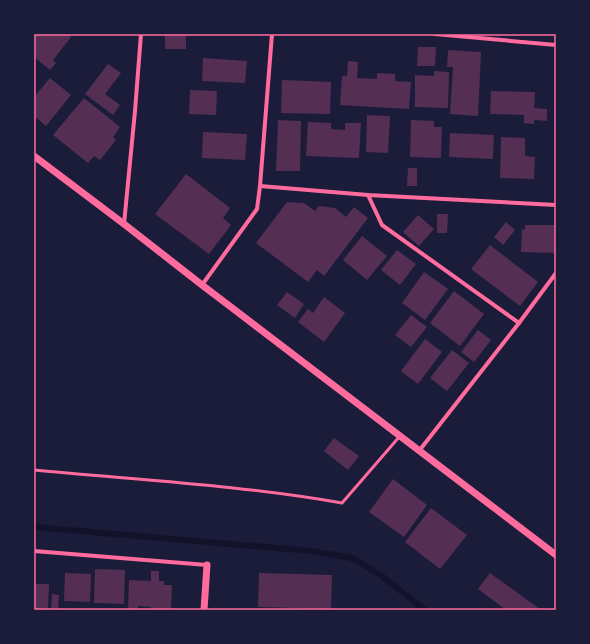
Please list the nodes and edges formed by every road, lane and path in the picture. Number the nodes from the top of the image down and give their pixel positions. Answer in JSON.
{"nodes":[{"id":1,"x":141,"y":34,"type":"edge"},
{"id":2,"x":272,"y":34,"type":"edge"},
{"id":3,"x":435,"y":34,"type":"edge"},
{"id":4,"x":556,"y":45,"type":"edge"},
{"id":5,"x":34,"y":156,"type":"edge"},
{"id":6,"x":260,"y":186,"type":"junction"},
{"id":7,"x":368,"y":195,"type":"junction"},
{"id":8,"x":556,"y":205,"type":"edge"},
{"id":9,"x":124,"y":224,"type":"junction"},
{"id":10,"x":556,"y":273,"type":"edge"},
{"id":11,"x":202,"y":285,"type":"junction"},
{"id":12,"x":519,"y":324,"type":"junction"},
{"id":13,"x":400,"y":436,"type":"junction"},
{"id":14,"x":420,"y":451,"type":"junction"},
{"id":15,"x":34,"y":470,"type":"edge"},
{"id":16,"x":34,"y":551,"type":"edge"},
{"id":17,"x":556,"y":555,"type":"edge"},
{"id":18,"x":207,"y":565,"type":"joint"},
{"id":19,"x":204,"y":610,"type":"edge"}],
"edges":[{"from":1,"to":9,"type":"street"},
{"from":2,"to":6,"type":"street"},
{"from":3,"to":4,"type":"street"},
{"from":5,"to":9,"type":"street"},
{"from":6,"to":7,"type":"street"},
{"from":6,"to":11,"type":"street"},
{"from":7,"to":8,"type":"street"},
{"from":7,"to":12,"type":"street"},
{"from":9,"to":11,"type":"street"},
{"from":10,"to":12,"type":"street"},
{"from":11,"to":13,"type":"street"},
{"from":12,"to":14,"type":"street"},
{"from":13,"to":14,"type":"street"},
{"from":13,"to":15,"type":"lane"},
{"from":14,"to":17,"type":"street"},
{"from":16,"to":18,"type":"street"},
{"from":18,"to":19,"type":"street"}]}
